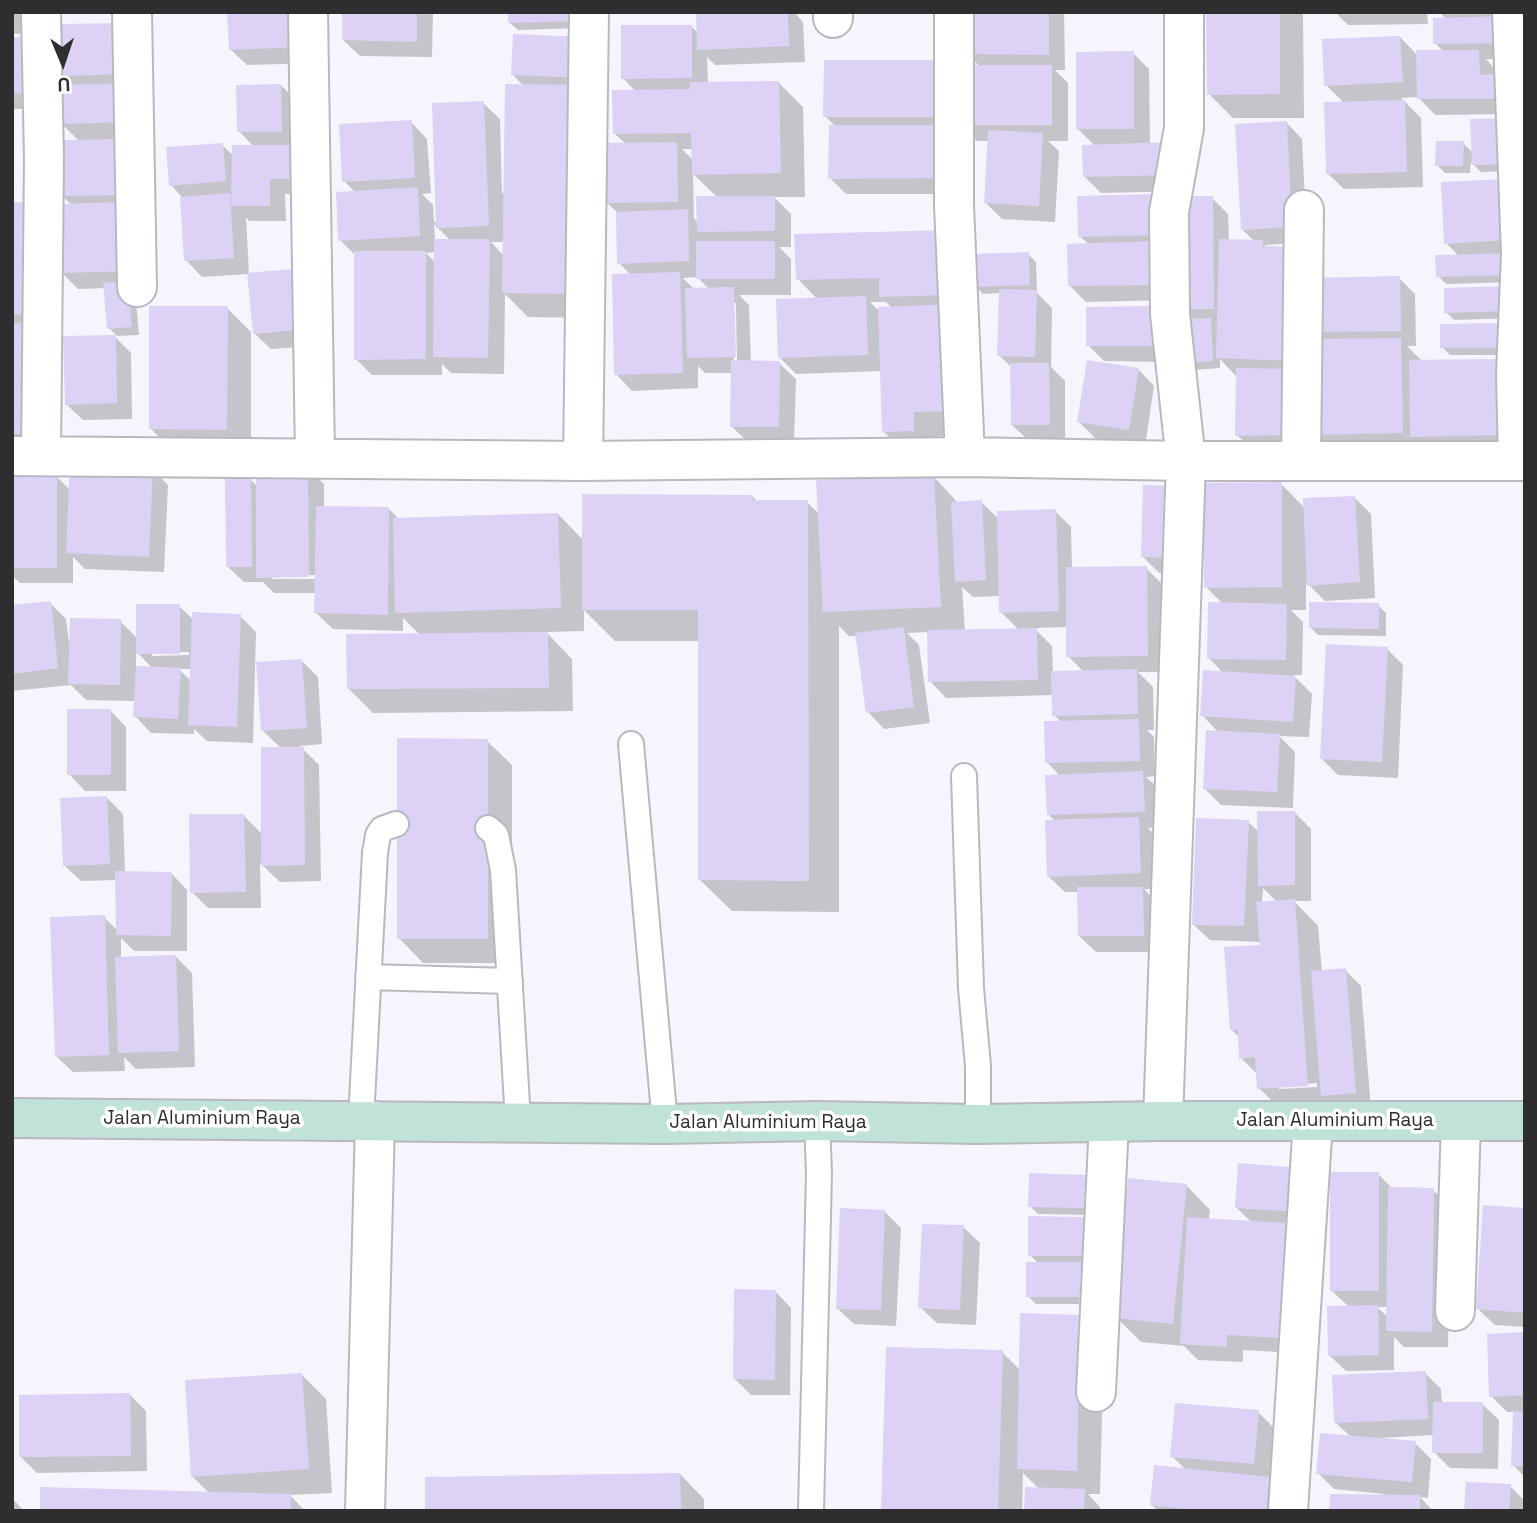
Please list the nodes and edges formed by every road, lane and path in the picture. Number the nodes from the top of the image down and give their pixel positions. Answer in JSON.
{"nodes":[{"id":1,"x":41,"y":12,"type":"edge"},
{"id":2,"x":132,"y":12,"type":"edge"},
{"id":3,"x":308,"y":12,"type":"edge"},
{"id":4,"x":589,"y":12,"type":"edge"},
{"id":5,"x":954,"y":12,"type":"edge"},
{"id":6,"x":1185,"y":12,"type":"edge"},
{"id":7,"x":1513,"y":12,"type":"edge"},
{"id":8,"x":1304,"y":210,"type":"dead end"},
{"id":9,"x":137,"y":287,"type":"dead end"},
{"id":10,"x":27,"y":456,"type":"edge"},
{"id":11,"x":315,"y":457,"type":"junction"},
{"id":12,"x":965,"y":457,"type":"junction"},
{"id":13,"x":583,"y":461,"type":"junction"},
{"id":14,"x":1186,"y":461,"type":"junction"},
{"id":15,"x":1301,"y":461,"type":"junction"},
{"id":16,"x":1521,"y":461,"type":"edge"},
{"id":17,"x":631,"y":744,"type":"dead end"},
{"id":18,"x":964,"y":776,"type":"dead end"},
{"id":19,"x":396,"y":824,"type":"dead end"},
{"id":20,"x":488,"y":828,"type":"dead end"},
{"id":21,"x":368,"y":976,"type":"junction"},
{"id":22,"x":510,"y":981,"type":"junction"},
{"id":23,"x":12,"y":1118,"type":"edge"},
{"id":24,"x":368,"y":1121,"type":"junction"},
{"id":25,"x":518,"y":1121,"type":"junction"},
{"id":26,"x":817,"y":1121,"type":"junction"},
{"id":27,"x":1163,"y":1121,"type":"junction"},
{"id":28,"x":1313,"y":1121,"type":"junction"},
{"id":29,"x":1461,"y":1121,"type":"junction"},
{"id":30,"x":1525,"y":1121,"type":"edge"},
{"id":31,"x":1109,"y":1122,"type":"junction"},
{"id":32,"x":665,"y":1124,"type":"junction"},
{"id":33,"x":978,"y":1124,"type":"junction"},
{"id":34,"x":1455,"y":1311,"type":"dead end"},
{"id":35,"x":1096,"y":1392,"type":"dead end"},
{"id":36,"x":365,"y":1511,"type":"edge"},
{"id":37,"x":811,"y":1511,"type":"edge"},
{"id":38,"x":1288,"y":1511,"type":"edge"}],
"edges":[{"from":1,"to":10,"type":"street"},
{"from":2,"to":9,"type":"street"},
{"from":3,"to":11,"type":"street"},
{"from":4,"to":13,"type":"street"},
{"from":5,"to":12,"type":"street"},
{"from":6,"to":14,"type":"street"},
{"from":7,"to":16,"type":"street"},
{"from":8,"to":15,"type":"street"},
{"from":10,"to":11,"type":"street"},
{"from":11,"to":13,"type":"street"},
{"from":12,"to":13,"type":"street"},
{"from":12,"to":14,"type":"street"},
{"from":14,"to":15,"type":"street"},
{"from":14,"to":27,"type":"street"},
{"from":15,"to":16,"type":"street"},
{"from":17,"to":32,"type":"lane"},
{"from":18,"to":33,"type":"lane"},
{"from":19,"to":21,"type":"lane"},
{"from":20,"to":22,"type":"lane"},
{"from":21,"to":22,"type":"lane"},
{"from":21,"to":24,"type":"lane"},
{"from":22,"to":25,"type":"lane"},
{"from":23,"to":24,"type":"main road","name":"Jalan Aluminium Raya"},
{"from":24,"to":25,"type":"main road","name":"Jalan Aluminium Raya"},
{"from":24,"to":36,"type":"street"},
{"from":25,"to":32,"type":"main road","name":"Jalan Aluminium Raya"},
{"from":26,"to":32,"type":"main road","name":"Jalan Aluminium Raya"},
{"from":26,"to":33,"type":"main road","name":"Jalan Aluminium Raya"},
{"from":26,"to":37,"type":"lane"},
{"from":27,"to":28,"type":"main road","name":"Jalan Aluminium Raya"},
{"from":27,"to":31,"type":"main road","name":"Jalan Aluminium Raya"},
{"from":28,"to":29,"type":"main road","name":"Jalan Aluminium Raya"},
{"from":28,"to":38,"type":"street"},
{"from":29,"to":30,"type":"main road","name":"Jalan Aluminium Raya"},
{"from":29,"to":34,"type":"street"},
{"from":31,"to":33,"type":"main road","name":"Jalan Aluminium Raya"},
{"from":31,"to":35,"type":"street"}]}
